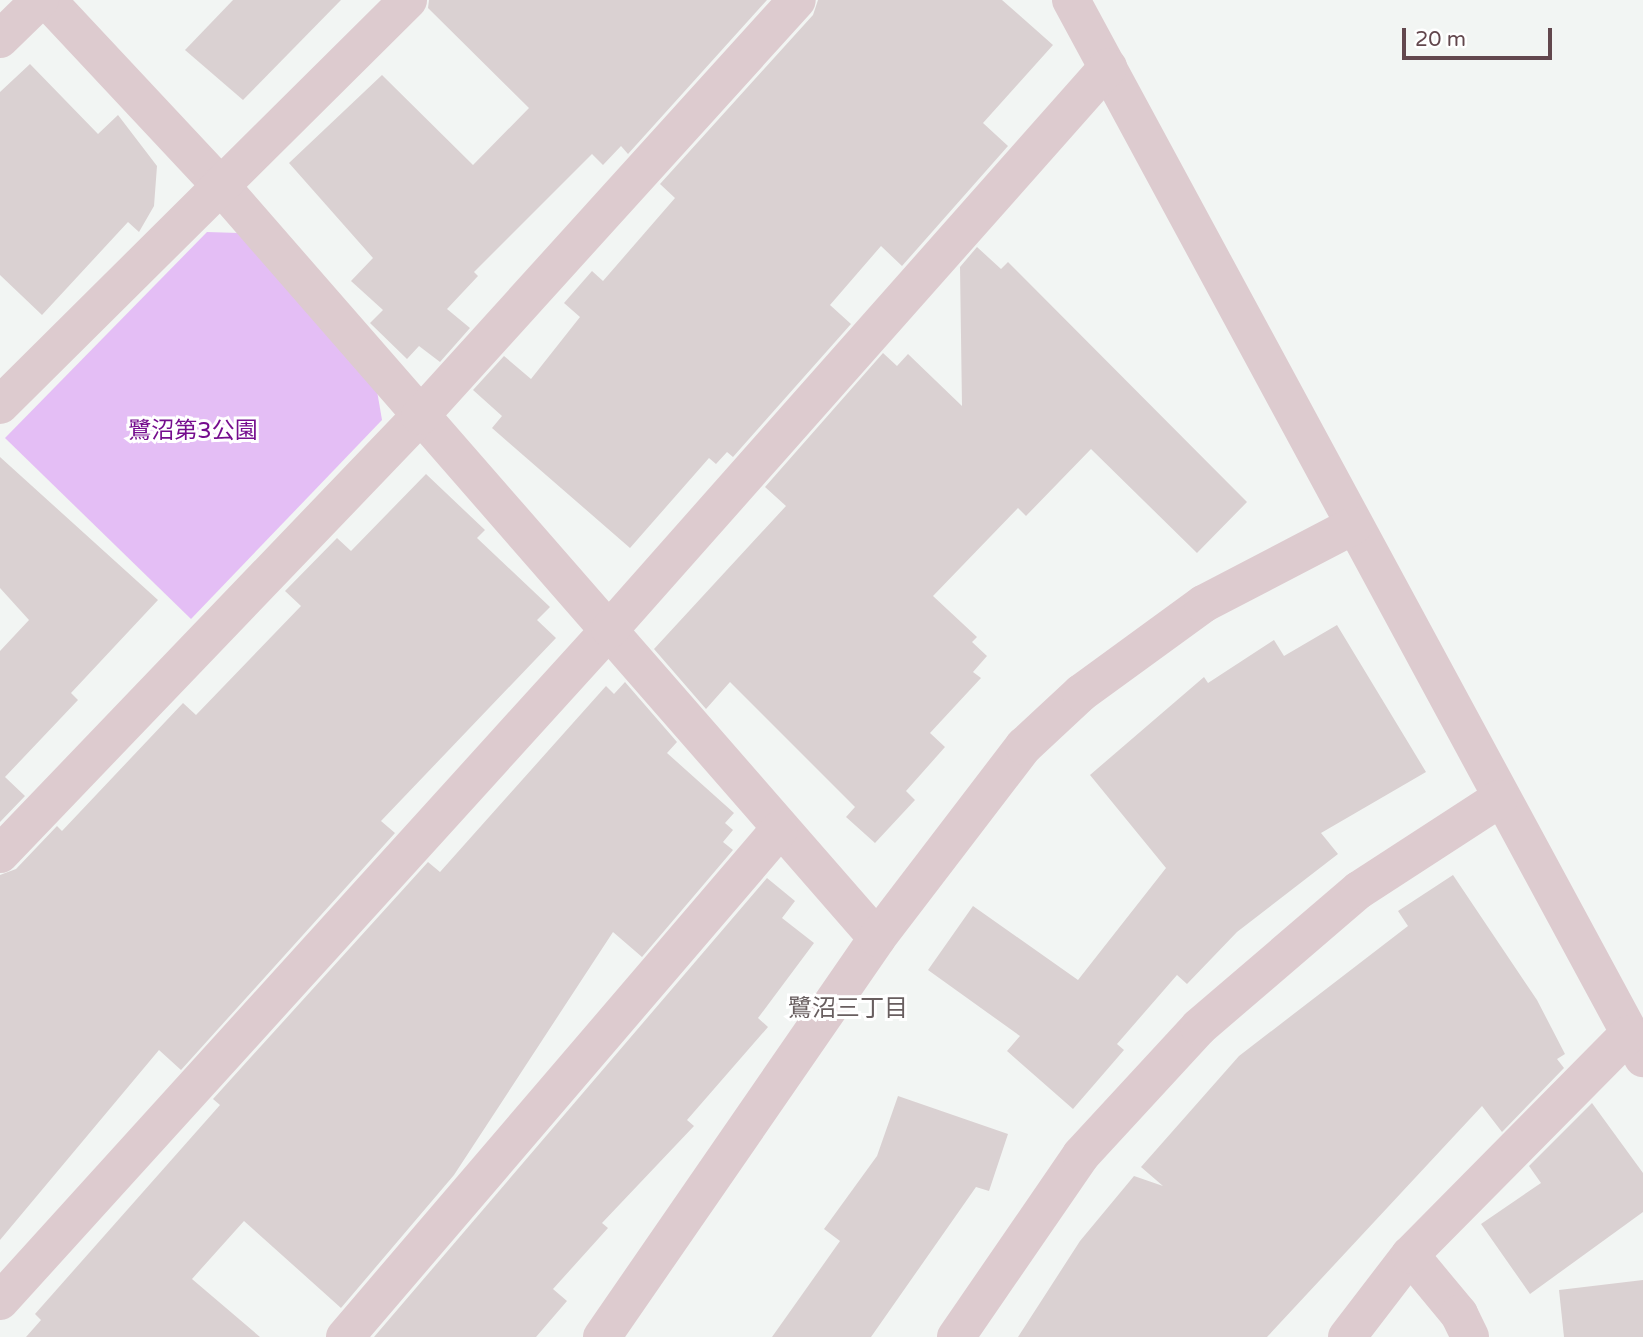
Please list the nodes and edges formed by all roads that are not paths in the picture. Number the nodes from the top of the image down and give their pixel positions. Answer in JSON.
{"nodes":[{"id":1,"x":40,"y":0,"type":"edge"},
{"id":2,"x":47,"y":0,"type":"edge"},
{"id":3,"x":408,"y":0,"type":"edge"},
{"id":4,"x":797,"y":0,"type":"edge"},
{"id":5,"x":1071,"y":0,"type":"edge"},
{"id":6,"x":0,"y":39,"type":"edge"},
{"id":7,"x":1108,"y":67,"type":"junction"},
{"id":8,"x":220,"y":185,"type":"junction"},
{"id":9,"x":0,"y":405,"type":"edge"},
{"id":10,"x":420,"y":416,"type":"junction"},
{"id":11,"x":1353,"y":526,"type":"junction"},
{"id":12,"x":610,"y":629,"type":"junction"},
{"id":13,"x":1500,"y":799,"type":"junction"},
{"id":14,"x":779,"y":830,"type":"junction"},
{"id":15,"x":0,"y":854,"type":"edge"},
{"id":16,"x":877,"y":938,"type":"junction"},
{"id":17,"x":1636,"y":1046,"type":"edge"},
{"id":18,"x":1410,"y":1255,"type":"junction"},
{"id":19,"x":0,"y":1301,"type":"edge"},
{"id":20,"x":345,"y":1337,"type":"edge"},
{"id":21,"x":601,"y":1337,"type":"edge"},
{"id":22,"x":956,"y":1337,"type":"edge"},
{"id":23,"x":1347,"y":1337,"type":"edge"},
{"id":24,"x":1470,"y":1337,"type":"edge"}],
"edges":[{"from":1,"to":6,"type":"street"},
{"from":2,"to":8,"type":"street"},
{"from":3,"to":8,"type":"street"},
{"from":4,"to":10,"type":"street"},
{"from":5,"to":7,"type":"street"},
{"from":7,"to":11,"type":"street"},
{"from":7,"to":12,"type":"street"},
{"from":8,"to":9,"type":"street"},
{"from":8,"to":10,"type":"street"},
{"from":10,"to":12,"type":"street"},
{"from":10,"to":15,"type":"street"},
{"from":11,"to":13,"type":"street"},
{"from":11,"to":16,"type":"street"},
{"from":12,"to":14,"type":"street"},
{"from":12,"to":19,"type":"street"},
{"from":13,"to":17,"type":"street"},
{"from":13,"to":22,"type":"street"},
{"from":14,"to":16,"type":"street"},
{"from":14,"to":20,"type":"street"},
{"from":16,"to":21,"type":"street"},
{"from":17,"to":18,"type":"street"},
{"from":18,"to":23,"type":"street"},
{"from":18,"to":24,"type":"street"}]}
